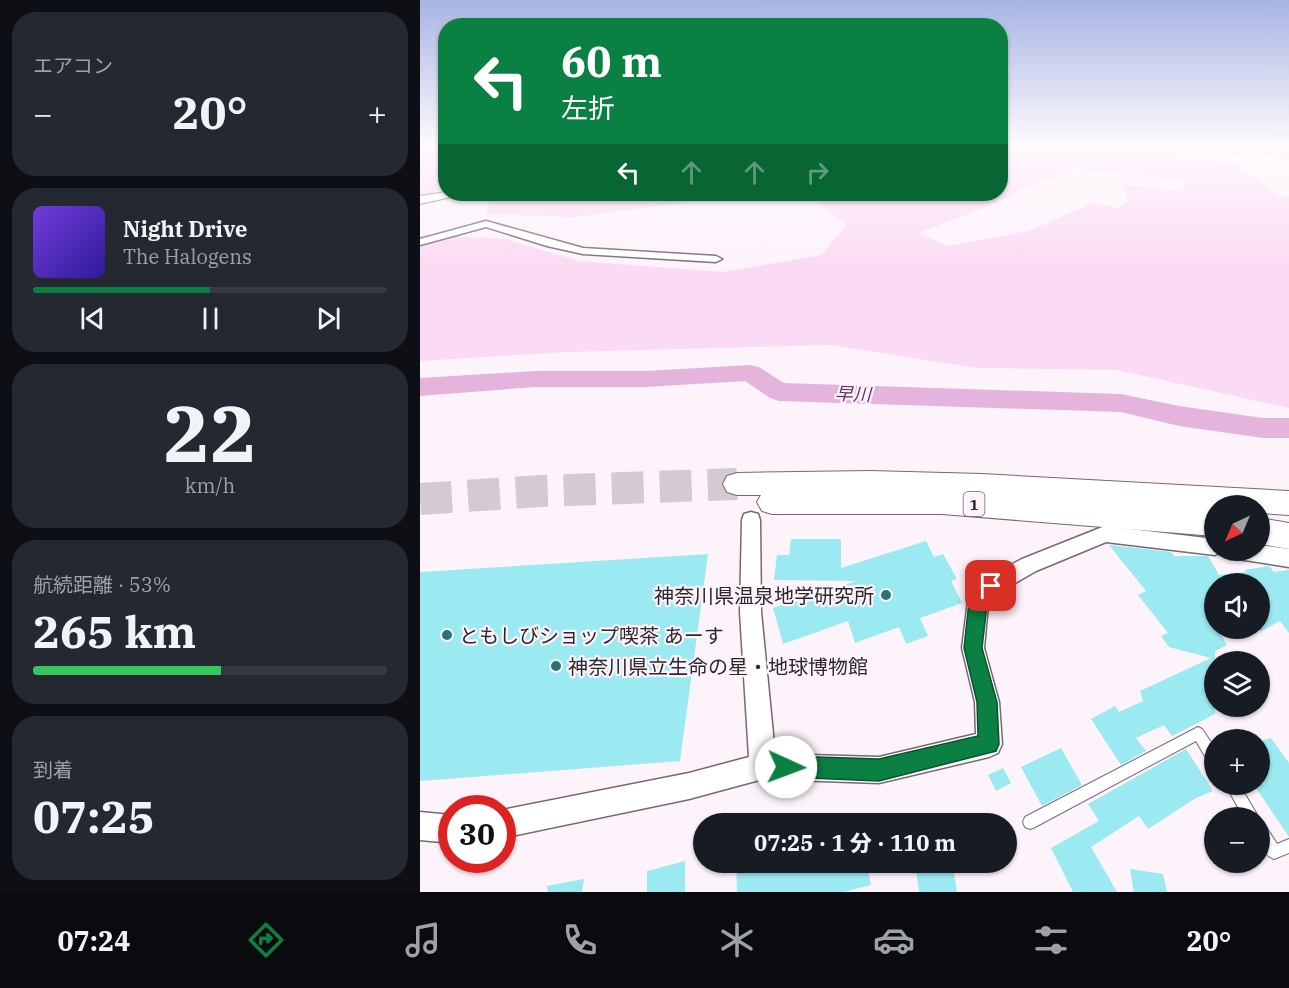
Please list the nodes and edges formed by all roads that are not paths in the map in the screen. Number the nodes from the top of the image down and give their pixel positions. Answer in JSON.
{"nodes":[{"id":1,"x":438,"y":197,"type":"edge"},
{"id":2,"x":420,"y":200,"type":"edge"},
{"id":3,"x":420,"y":242,"type":"edge"},
{"id":4,"x":716,"y":259,"type":"dead end"},
{"id":5,"x":1124,"y":493,"type":"junction"},
{"id":6,"x":741,"y":502,"type":"junction"},
{"id":7,"x":1204,"y":502,"type":"edge"},
{"id":8,"x":1289,"y":503,"type":"edge"},
{"id":9,"x":1270,"y":509,"type":"edge"},
{"id":10,"x":1289,"y":511,"type":"edge"},
{"id":11,"x":1204,"y":528,"type":"edge"},
{"id":12,"x":1204,"y":529,"type":"edge"},
{"id":13,"x":1270,"y":529,"type":"edge"},
{"id":14,"x":1289,"y":529,"type":"edge"},
{"id":15,"x":1270,"y":531,"type":"edge"},
{"id":16,"x":1289,"y":536,"type":"edge"},
{"id":17,"x":1270,"y":555,"type":"edge"},
{"id":18,"x":1289,"y":558,"type":"edge"},
{"id":19,"x":1204,"y":743,"type":"edge"},
{"id":20,"x":762,"y":766,"type":"junction"},
{"id":21,"x":516,"y":821,"type":"edge"},
{"id":22,"x":1030,"y":822,"type":"dead end"},
{"id":23,"x":420,"y":826,"type":"edge"},
{"id":24,"x":438,"y":828,"type":"edge"},
{"id":25,"x":1270,"y":846,"type":"edge"},
{"id":26,"x":1289,"y":846,"type":"edge"}],
"edges":[{"from":1,"to":2,"type":"street"},
{"from":3,"to":4,"type":"street"},
{"from":5,"to":6,"type":"highway","number":"1"},
{"from":5,"to":7,"type":"highway","number":"1"},
{"from":5,"to":8,"type":"highway","number":"1"},
{"from":6,"to":11,"type":"highway","number":"1"},
{"from":6,"to":20,"type":"street"},
{"from":9,"to":10,"type":"highway"},
{"from":12,"to":20,"type":"street"},
{"from":13,"to":14,"type":"highway"},
{"from":15,"to":16,"type":"highway"},
{"from":17,"to":18,"type":"street"},
{"from":19,"to":22,"type":"lane"},
{"from":20,"to":21,"type":"street"},
{"from":23,"to":24,"type":"street"},
{"from":25,"to":26,"type":"lane"}]}
